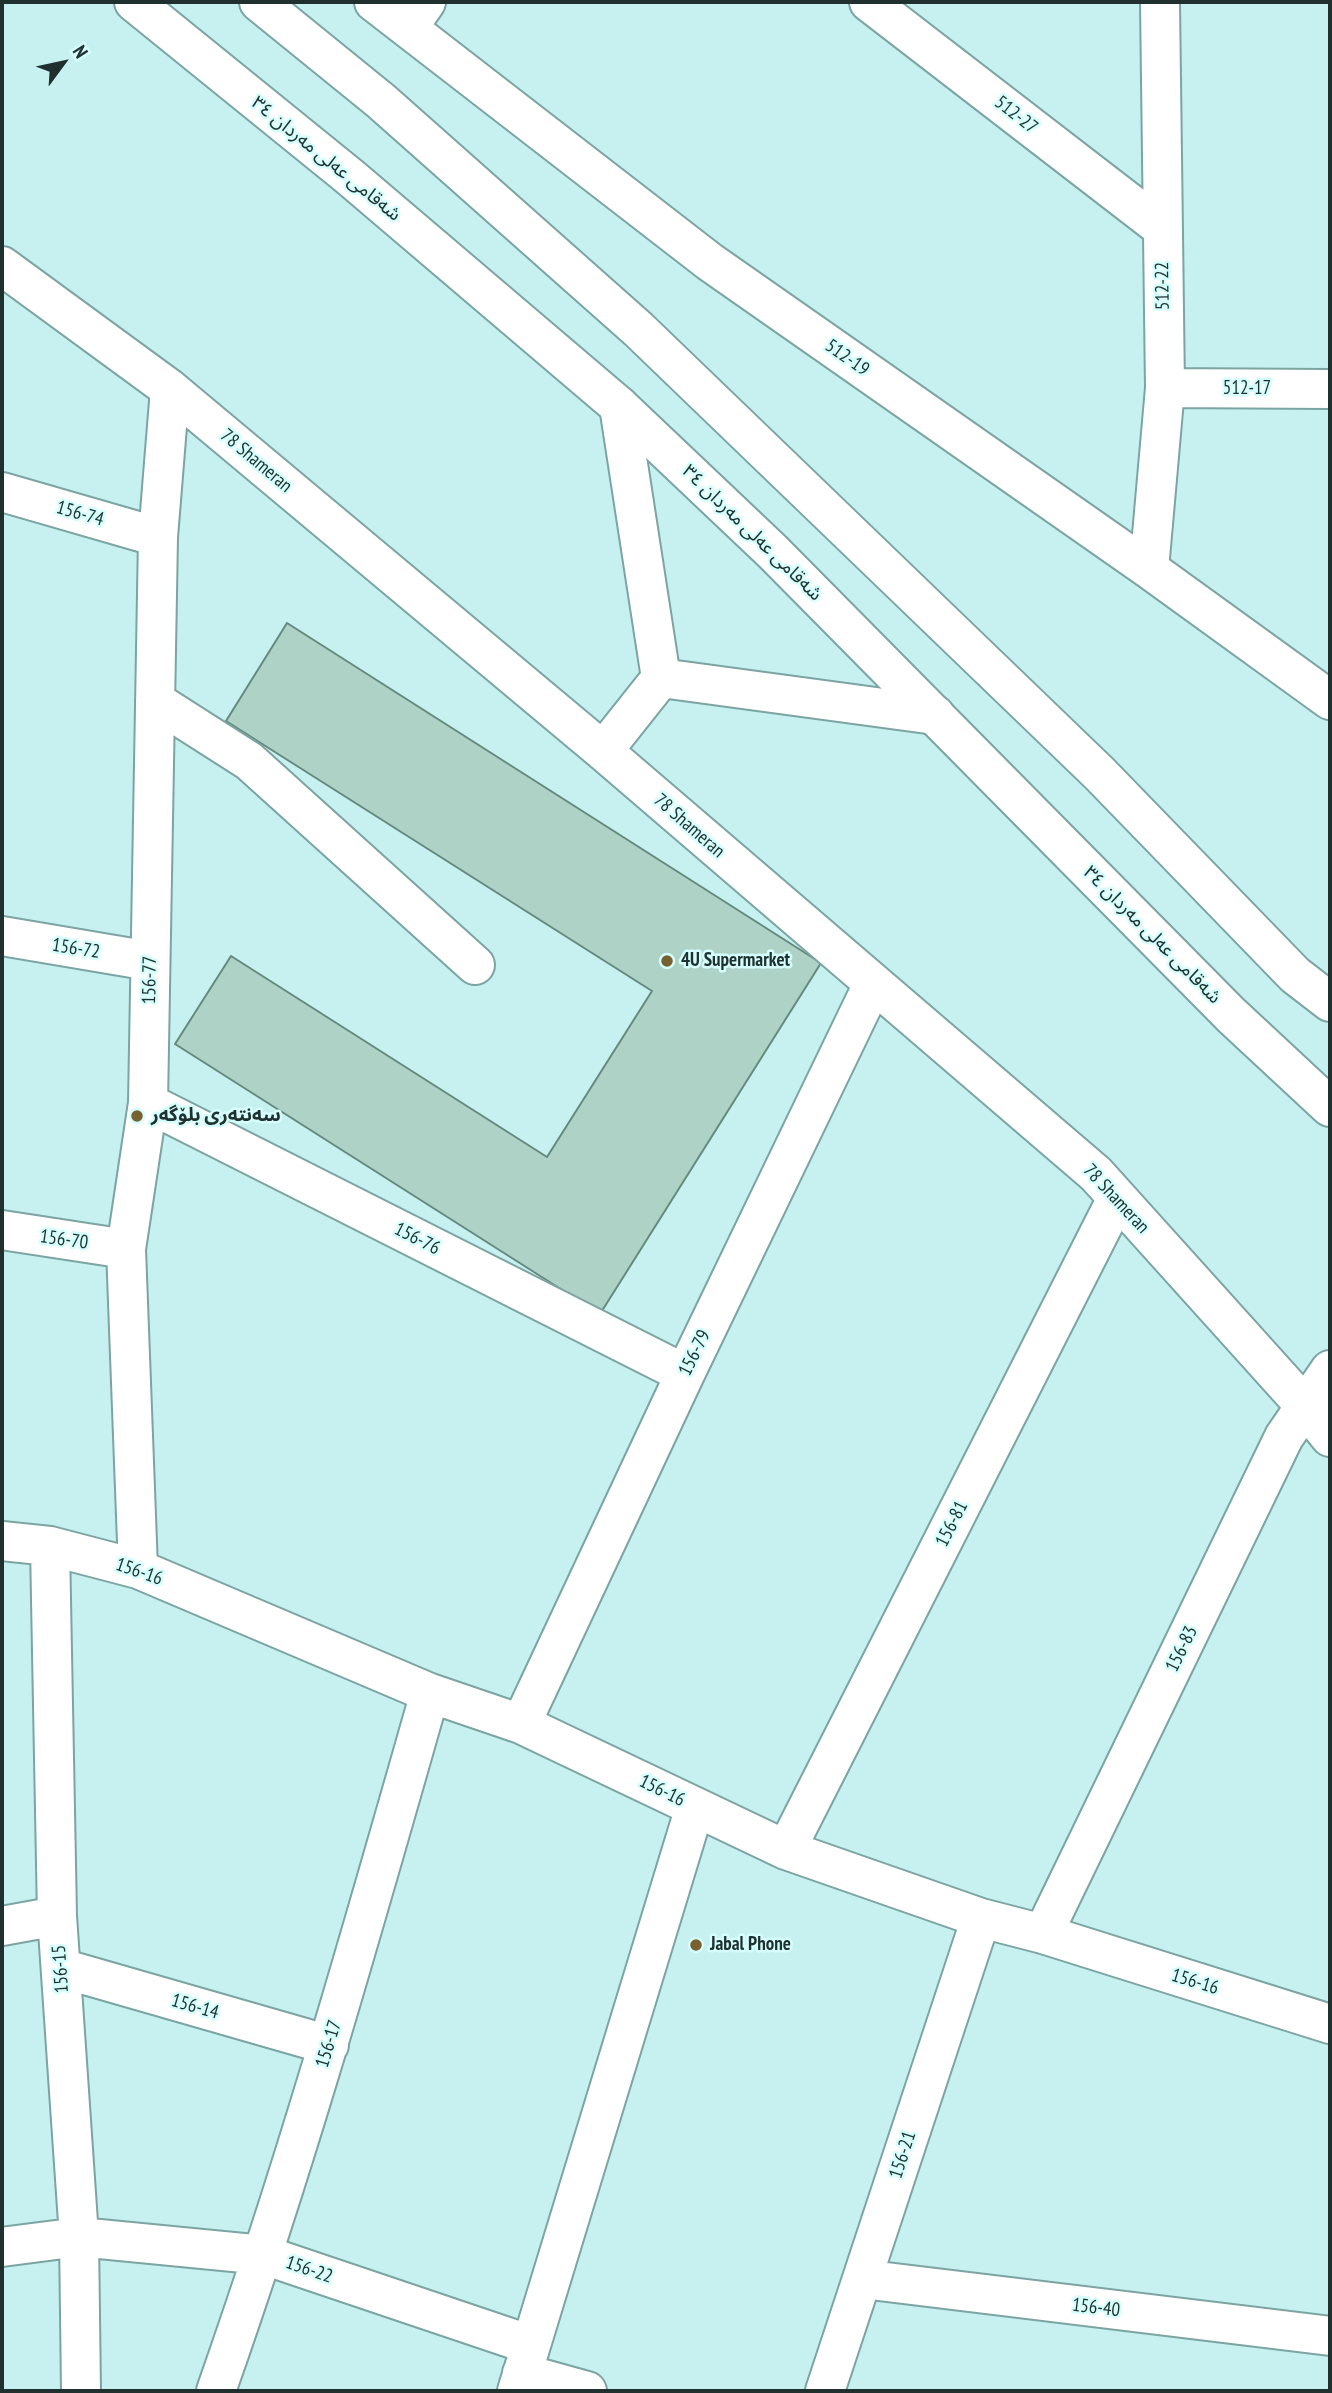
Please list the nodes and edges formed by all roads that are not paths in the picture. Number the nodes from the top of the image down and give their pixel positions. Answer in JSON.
{"nodes":[{"id":1,"x":134,"y":2,"type":"edge"},
{"id":2,"x":258,"y":2,"type":"edge"},
{"id":3,"x":374,"y":2,"type":"edge"},
{"id":4,"x":869,"y":2,"type":"edge"},
{"id":5,"x":1160,"y":2,"type":"edge"},
{"id":6,"x":417,"y":15,"type":"edge"},
{"id":7,"x":1162,"y":228,"type":"junction"},
{"id":8,"x":2,"y":266,"type":"edge"},
{"id":9,"x":1165,"y":388,"type":"junction"},
{"id":10,"x":170,"y":389,"type":"junction"},
{"id":11,"x":1330,"y":389,"type":"edge"},
{"id":12,"x":619,"y":405,"type":"junction"},
{"id":13,"x":2,"y":492,"type":"edge"},
{"id":14,"x":158,"y":537,"type":"junction"},
{"id":15,"x":1149,"y":569,"type":"junction"},
{"id":16,"x":661,"y":678,"type":"junction"},
{"id":17,"x":1330,"y":700,"type":"edge"},
{"id":18,"x":155,"y":701,"type":"junction"},
{"id":19,"x":935,"y":715,"type":"junction"},
{"id":20,"x":603,"y":751,"type":"junction"},
{"id":21,"x":2,"y":936,"type":"edge"},
{"id":22,"x":150,"y":961,"type":"junction"},
{"id":23,"x":475,"y":965,"type":"dead end"},
{"id":24,"x":873,"y":984,"type":"junction"},
{"id":25,"x":1330,"y":1002,"type":"edge"},
{"id":26,"x":148,"y":1103,"type":"junction"},
{"id":27,"x":1330,"y":1107,"type":"edge"},
{"id":28,"x":1117,"y":1198,"type":"junction"},
{"id":29,"x":2,"y":1230,"type":"edge"},
{"id":30,"x":126,"y":1249,"type":"junction"},
{"id":31,"x":1330,"y":1370,"type":"edge"},
{"id":32,"x":685,"y":1374,"type":"junction"},
{"id":33,"x":1305,"y":1406,"type":"junction"},
{"id":34,"x":1330,"y":1437,"type":"edge"},
{"id":35,"x":2,"y":1541,"type":"edge"},
{"id":36,"x":50,"y":1546,"type":"junction"},
{"id":37,"x":138,"y":1570,"type":"junction"},
{"id":38,"x":430,"y":1693,"type":"junction"},
{"id":39,"x":521,"y":1724,"type":"junction"},
{"id":40,"x":695,"y":1807,"type":"junction"},
{"id":41,"x":786,"y":1850,"type":"junction"},
{"id":42,"x":57,"y":1916,"type":"junction"},
{"id":43,"x":981,"y":1918,"type":"junction"},
{"id":44,"x":2,"y":1926,"type":"edge"},
{"id":45,"x":1043,"y":1934,"type":"junction"},
{"id":46,"x":61,"y":1968,"type":"junction"},
{"id":47,"x":1330,"y":2024,"type":"edge"},
{"id":48,"x":329,"y":2045,"type":"junction"},
{"id":49,"x":79,"y":2236,"type":"junction"},
{"id":50,"x":2,"y":2246,"type":"edge"},
{"id":51,"x":264,"y":2255,"type":"junction"},
{"id":52,"x":862,"y":2279,"type":"junction"},
{"id":53,"x":1330,"y":2336,"type":"edge"},
{"id":54,"x":523,"y":2370,"type":"edge"},
{"id":55,"x":81,"y":2391,"type":"edge"},
{"id":56,"x":216,"y":2391,"type":"edge"},
{"id":57,"x":587,"y":2391,"type":"edge"},
{"id":58,"x":825,"y":2391,"type":"edge"}],
"edges":[{"from":1,"to":12,"type":"street","name":"شەقامی عەلی مەردان ٣٤"},
{"from":2,"to":25,"type":"street"},
{"from":3,"to":6,"type":"street","name":"512-19"},
{"from":4,"to":7,"type":"street","name":"512-27"},
{"from":5,"to":7,"type":"street","name":"512-22"},
{"from":6,"to":15,"type":"street","name":"512-19"},
{"from":7,"to":9,"type":"street","name":"512-22"},
{"from":8,"to":10,"type":"street","name":"78 Shameran"},
{"from":9,"to":11,"type":"street","name":"512-17"},
{"from":9,"to":15,"type":"street","name":"512-22"},
{"from":10,"to":14,"type":"street","name":"156-77"},
{"from":10,"to":20,"type":"street","name":"78 Shameran"},
{"from":12,"to":16,"type":"street"},
{"from":12,"to":19,"type":"street","name":"شەقامی عەلی مەردان ٣٤"},
{"from":13,"to":14,"type":"street","name":"156-74"},
{"from":14,"to":18,"type":"street","name":"156-77"},
{"from":15,"to":17,"type":"street","name":"512-19"},
{"from":16,"to":19,"type":"street"},
{"from":16,"to":20,"type":"street"},
{"from":18,"to":22,"type":"street","name":"156-77"},
{"from":18,"to":23,"type":"street"},
{"from":19,"to":27,"type":"street","name":"شەقامی عەلی مەردان ٣٤"},
{"from":20,"to":24,"type":"street","name":"78 Shameran"},
{"from":21,"to":22,"type":"street","name":"156-72"},
{"from":22,"to":26,"type":"street","name":"156-77"},
{"from":24,"to":28,"type":"street","name":"78 Shameran"},
{"from":24,"to":32,"type":"street","name":"156-79"},
{"from":26,"to":30,"type":"street","name":"156-77"},
{"from":26,"to":32,"type":"street","name":"156-76"},
{"from":28,"to":33,"type":"street","name":"78 Shameran"},
{"from":28,"to":41,"type":"street","name":"156-81"},
{"from":29,"to":30,"type":"street","name":"156-70"},
{"from":30,"to":37,"type":"street","name":"156-77"},
{"from":31,"to":33,"type":"street","name":"156-83"},
{"from":32,"to":39,"type":"street","name":"156-79"},
{"from":33,"to":34,"type":"street","name":"78 Shameran"},
{"from":33,"to":45,"type":"street","name":"156-83"},
{"from":35,"to":36,"type":"street","name":"156-16"},
{"from":36,"to":37,"type":"street","name":"156-16"},
{"from":36,"to":42,"type":"street","name":"156-15"},
{"from":37,"to":38,"type":"street","name":"156-16"},
{"from":38,"to":39,"type":"street","name":"156-16"},
{"from":38,"to":48,"type":"street","name":"156-17"},
{"from":39,"to":40,"type":"street","name":"156-16"},
{"from":40,"to":41,"type":"street","name":"156-16"},
{"from":40,"to":54,"type":"street"},
{"from":41,"to":43,"type":"street","name":"156-16"},
{"from":42,"to":44,"type":"street"},
{"from":42,"to":46,"type":"street","name":"156-15"},
{"from":43,"to":45,"type":"street","name":"156-16"},
{"from":43,"to":52,"type":"street","name":"156-21"},
{"from":45,"to":47,"type":"street","name":"156-16"},
{"from":46,"to":48,"type":"street","name":"156-14"},
{"from":46,"to":49,"type":"street","name":"156-15"},
{"from":48,"to":51,"type":"street","name":"156-17"},
{"from":49,"to":50,"type":"street","name":"156-22"},
{"from":49,"to":51,"type":"street","name":"156-22"},
{"from":49,"to":55,"type":"street","name":"156-15"},
{"from":51,"to":54,"type":"street","name":"156-22"},
{"from":51,"to":56,"type":"street","name":"156-17"},
{"from":52,"to":53,"type":"street","name":"156-40"},
{"from":52,"to":58,"type":"street","name":"156-21"},
{"from":54,"to":57,"type":"street","name":"156-22"}]}
